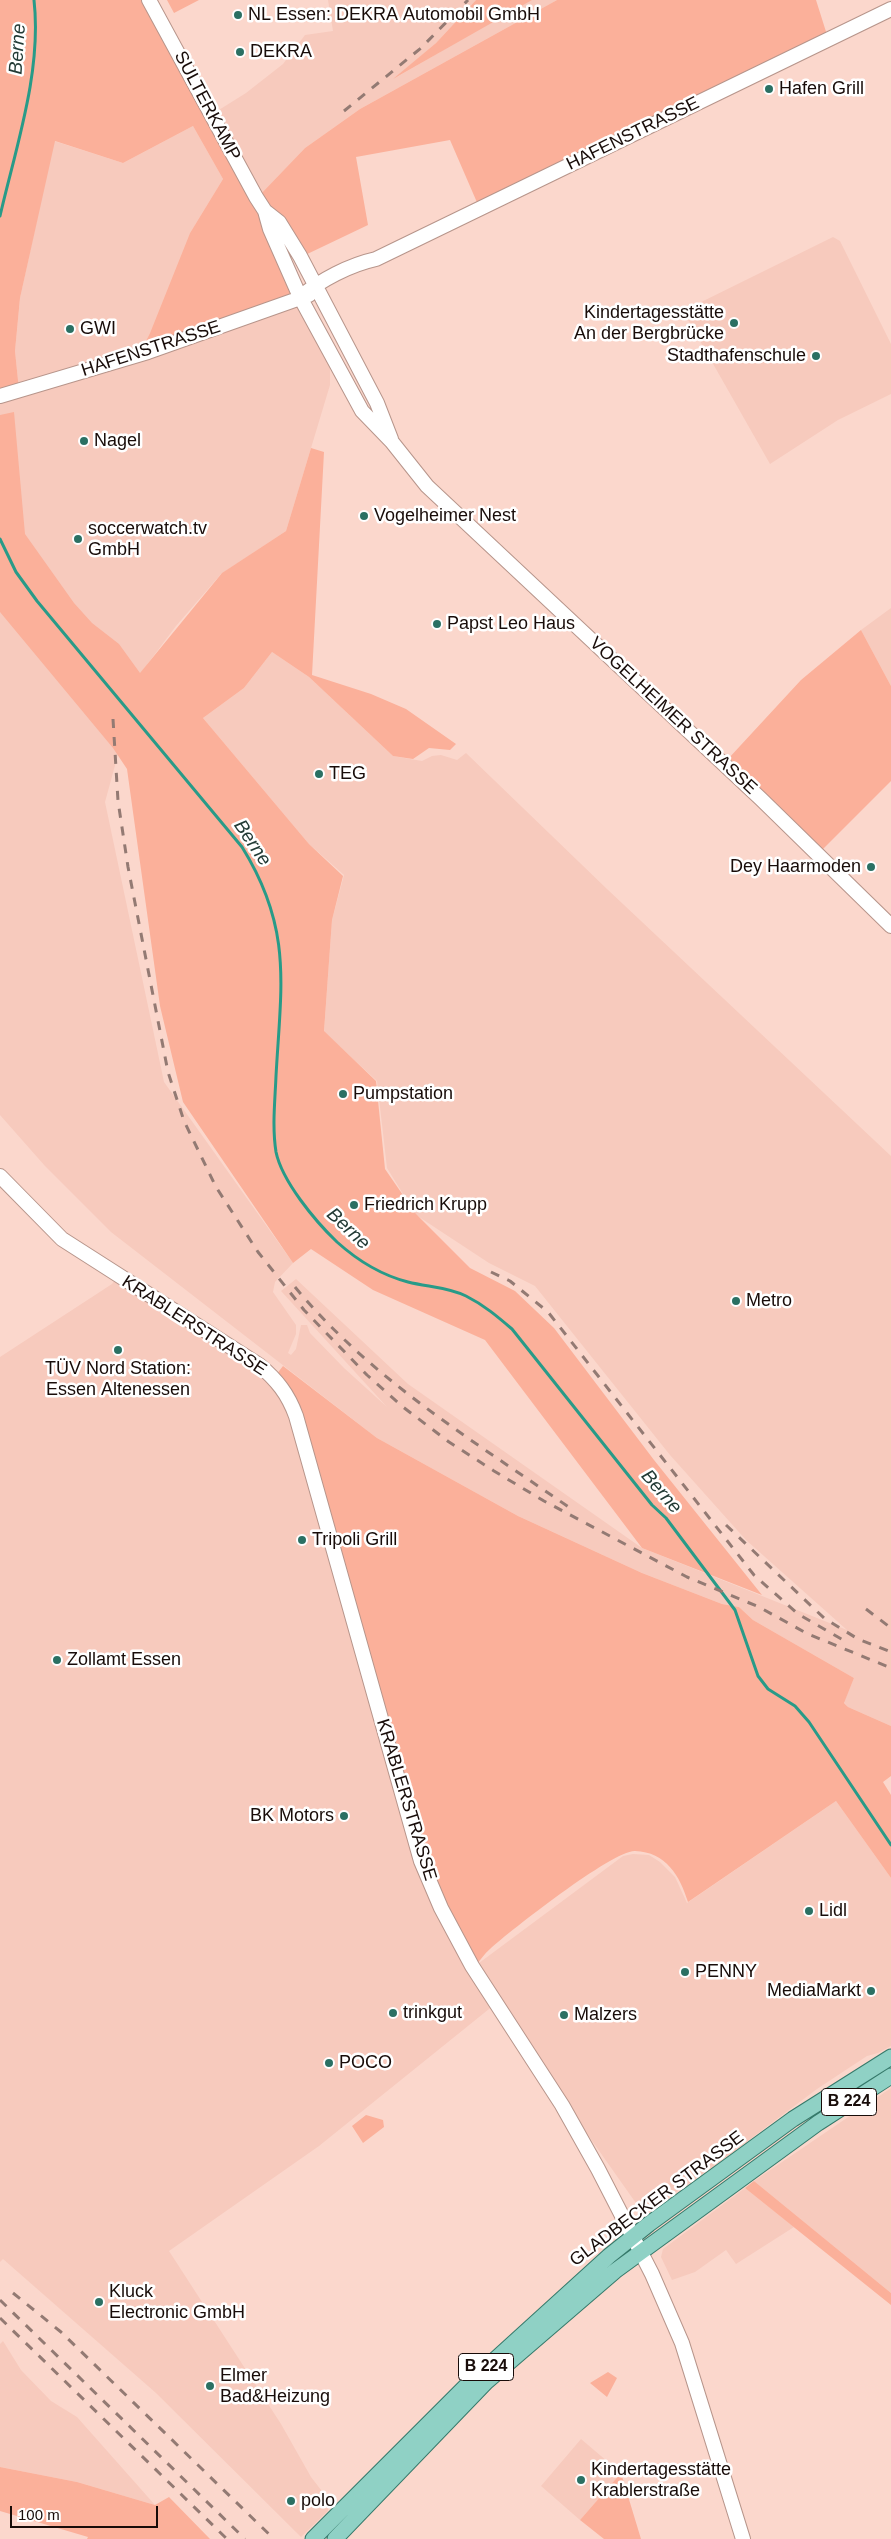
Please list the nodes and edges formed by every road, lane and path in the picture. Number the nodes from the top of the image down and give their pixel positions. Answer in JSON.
{"nodes":[{"id":1,"x":150,"y":0,"type":"edge"},
{"id":2,"x":891,"y":9,"type":"edge"},
{"id":3,"x":265,"y":211,"type":"junction"},
{"id":4,"x":316,"y":289,"type":"junction"},
{"id":5,"x":300,"y":297,"type":"junction"},
{"id":6,"x":0,"y":396,"type":"edge"},
{"id":7,"x":392,"y":442,"type":"junction"},
{"id":8,"x":891,"y":926,"type":"edge"},
{"id":9,"x":0,"y":1176,"type":"edge"},
{"id":10,"x":891,"y":2057,"type":"edge"},
{"id":11,"x":891,"y":2076,"type":"edge"},
{"id":12,"x":808,"y":2110,"type":"junction"},
{"id":13,"x":808,"y":2130,"type":"junction"},
{"id":14,"x":633,"y":2237,"type":"junction"},
{"id":15,"x":640,"y":2252,"type":"junction"},
{"id":16,"x":313,"y":2539,"type":"edge"},
{"id":17,"x":335,"y":2539,"type":"edge"},
{"id":18,"x":744,"y":2539,"type":"edge"}],
"edges":[{"from":1,"to":3,"type":"street","name":"SULTERKAMP"},
{"from":2,"to":4,"type":"street","name":"HAFENSTRASSE"},
{"from":3,"to":4,"type":"street","name":"SULTERKAMP"},
{"from":3,"to":5,"type":"street","name":"SULTERKAMP"},
{"from":4,"to":5,"type":"street","name":"HAFENSTRASSE"},
{"from":4,"to":7,"type":"street","name":"VOGELHEIMER STRASSE"},
{"from":5,"to":6,"type":"street","name":"HAFENSTRASSE"},
{"from":5,"to":7,"type":"street","name":"VOGELHEIMER STRASSE"},
{"from":7,"to":8,"type":"street","name":"VOGELHEIMER STRASSE"},
{"from":9,"to":14,"type":"street","name":"KRABLERSTRASSE"},
{"from":10,"to":12,"type":"main road","name":"GLADBECKER STRASSE","number":"B 224"},
{"from":11,"to":13,"type":"main road","name":"GLADBECKER STRASSE","number":"B 224"},
{"from":12,"to":13,"type":"main road"},
{"from":12,"to":14,"type":"main road","name":"GLADBECKER STRASSE","number":"B 224"},
{"from":13,"to":15,"type":"main road","name":"GLADBECKER STRASSE","number":"B 224"},
{"from":14,"to":15,"type":"street","name":"KRABLERSTRASSE"},
{"from":14,"to":16,"type":"main road","name":"GLADBECKER STRASSE","number":"B 224"},
{"from":15,"to":17,"type":"main road","name":"GLADBECKER STRASSE","number":"B 224"},
{"from":15,"to":18,"type":"street","name":"KRABLERSTRASSE"}]}
